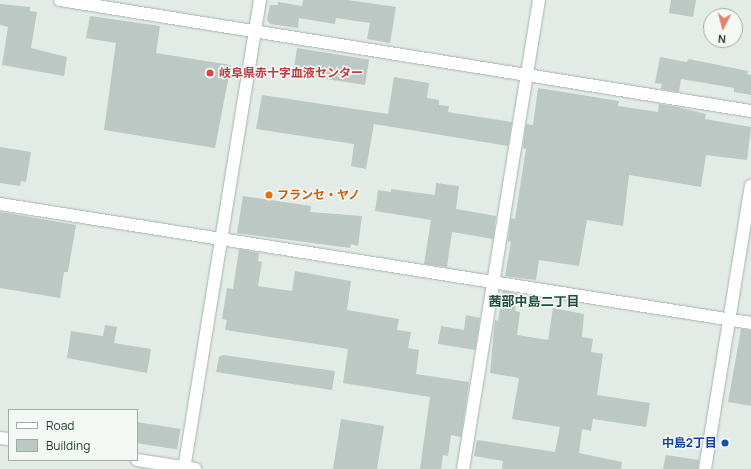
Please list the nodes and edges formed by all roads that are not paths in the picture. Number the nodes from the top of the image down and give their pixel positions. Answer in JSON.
{"nodes":[{"id":1,"x":60,"y":0,"type":"edge"},
{"id":2,"x":260,"y":0,"type":"edge"},
{"id":3,"x":539,"y":0,"type":"edge"},
{"id":4,"x":255,"y":31,"type":"junction"},
{"id":5,"x":527,"y":75,"type":"junction"},
{"id":6,"x":751,"y":111,"type":"edge"},
{"id":7,"x":751,"y":186,"type":"edge"},
{"id":8,"x":0,"y":204,"type":"edge"},
{"id":9,"x":220,"y":239,"type":"junction"},
{"id":10,"x":491,"y":281,"type":"junction"},
{"id":11,"x":729,"y":320,"type":"junction"},
{"id":12,"x":751,"y":323,"type":"edge"},
{"id":13,"x":138,"y":460,"type":"edge"},
{"id":14,"x":188,"y":468,"type":"edge"},
{"id":15,"x":463,"y":469,"type":"edge"},
{"id":16,"x":705,"y":469,"type":"edge"}],
"edges":[{"from":1,"to":4,"type":"street"},
{"from":2,"to":4,"type":"street"},
{"from":3,"to":5,"type":"street"},
{"from":4,"to":5,"type":"street"},
{"from":4,"to":9,"type":"street"},
{"from":5,"to":6,"type":"street"},
{"from":5,"to":10,"type":"street"},
{"from":7,"to":11,"type":"street"},
{"from":8,"to":9,"type":"street"},
{"from":9,"to":10,"type":"street"},
{"from":9,"to":14,"type":"street"},
{"from":10,"to":11,"type":"street"},
{"from":10,"to":15,"type":"street"},
{"from":11,"to":12,"type":"street"},
{"from":11,"to":16,"type":"street"},
{"from":13,"to":14,"type":"street"}]}
